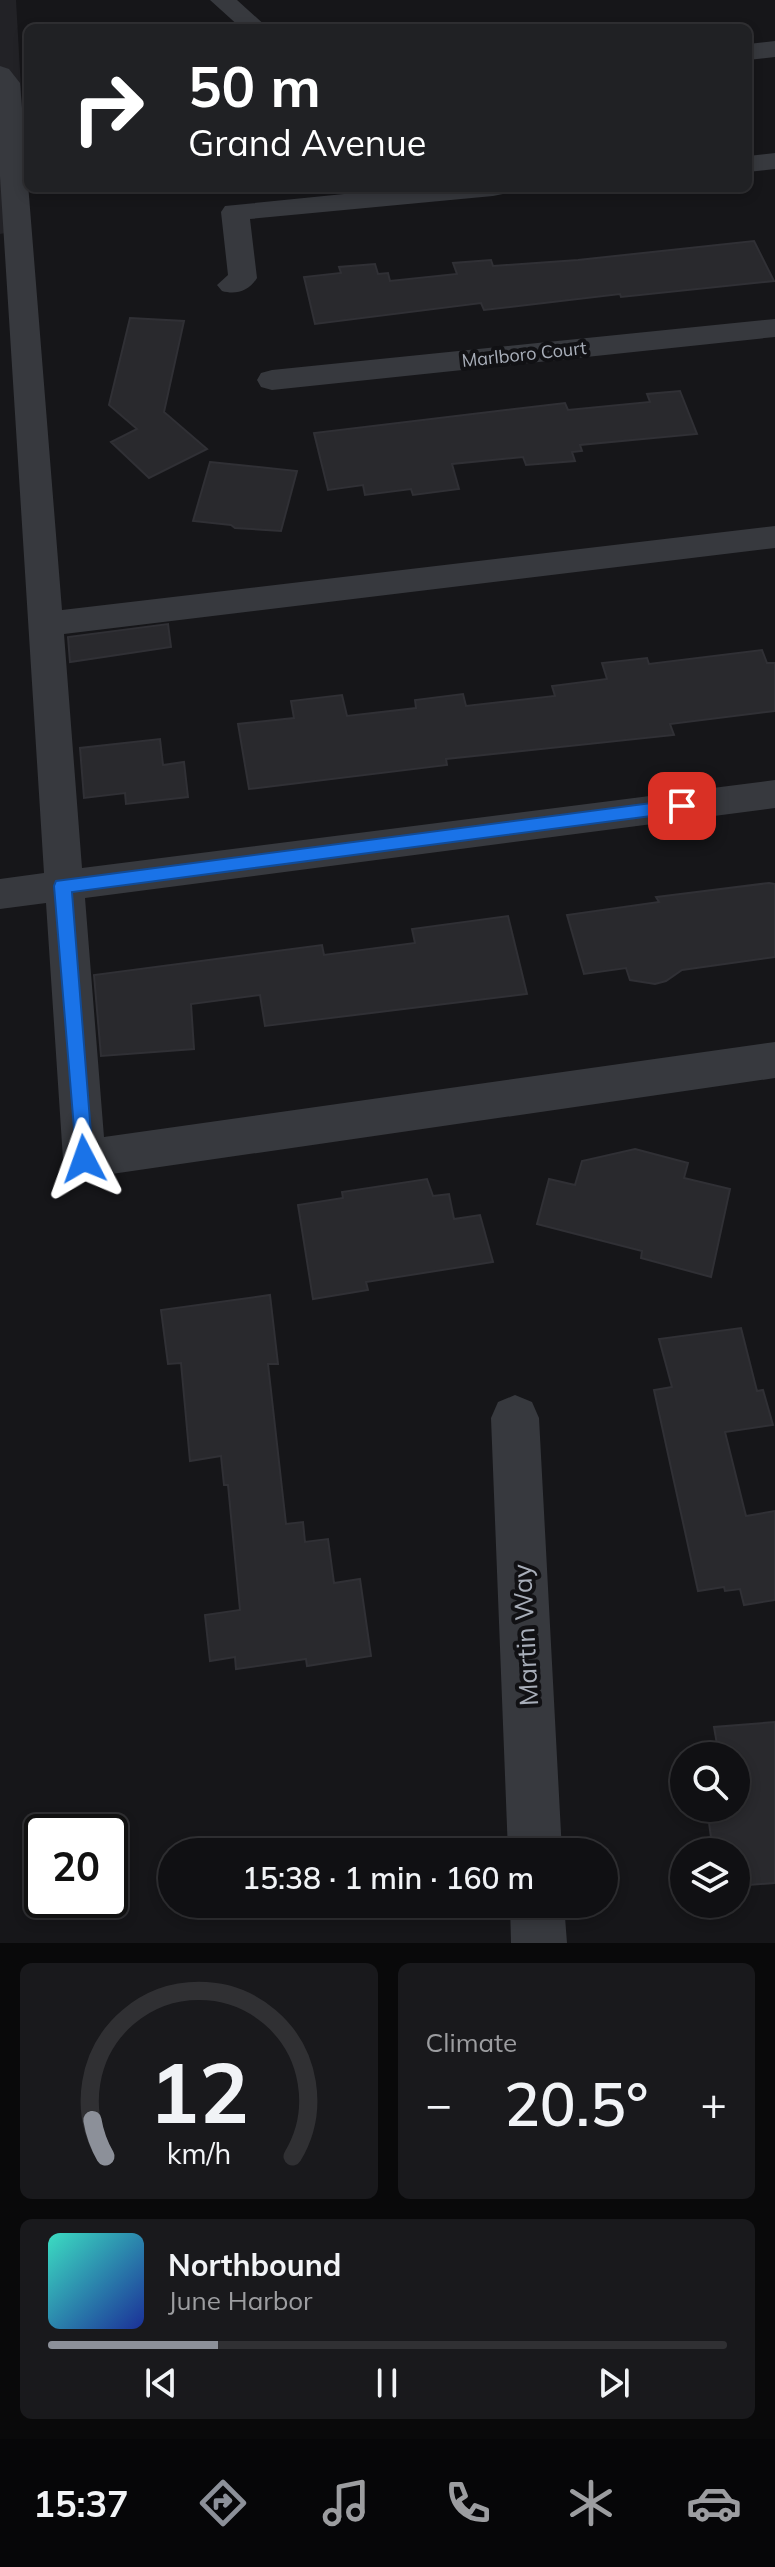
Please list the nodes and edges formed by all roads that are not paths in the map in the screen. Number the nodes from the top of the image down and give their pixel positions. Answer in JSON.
{"nodes":[{"id":1,"x":222,"y":0,"type":"edge"},
{"id":2,"x":251,"y":24,"type":"edge"},
{"id":3,"x":775,"y":49,"type":"edge"},
{"id":4,"x":752,"y":52,"type":"edge"},
{"id":5,"x":0,"y":74,"type":"edge"},
{"id":6,"x":775,"y":161,"type":"edge"},
{"id":7,"x":752,"y":164,"type":"edge"},
{"id":8,"x":450,"y":192,"type":"edge"},
{"id":9,"x":232,"y":285,"type":"dead end"},
{"id":10,"x":775,"y":328,"type":"edge"},
{"id":11,"x":272,"y":380,"type":"dead end"},
{"id":12,"x":775,"y":537,"type":"edge"},
{"id":13,"x":44,"y":624,"type":"junction"},
{"id":14,"x":775,"y":794,"type":"edge"},
{"id":15,"x":63,"y":886,"type":"junction"},
{"id":16,"x":0,"y":894,"type":"edge"},
{"id":17,"x":775,"y":1060,"type":"edge"},
{"id":18,"x":515,"y":1418,"type":"dead end"},
{"id":19,"x":534,"y":1838,"type":"edge"},
{"id":20,"x":538,"y":1918,"type":"edge"},
{"id":21,"x":539,"y":1943,"type":"edge"}],
"edges":[{"from":1,"to":2,"type":"street"},
{"from":3,"to":4,"type":"street"},
{"from":5,"to":13,"type":"street"},
{"from":6,"to":7,"type":"street"},
{"from":8,"to":9,"type":"street"},
{"from":10,"to":11,"type":"street","name":"Marlboro Court"},
{"from":12,"to":13,"type":"street"},
{"from":13,"to":15,"type":"street"},
{"from":14,"to":15,"type":"street"},
{"from":15,"to":16,"type":"street"},
{"from":15,"to":17,"type":"street"},
{"from":18,"to":19,"type":"street","name":"Martin Way"},
{"from":20,"to":21,"type":"street"}]}
